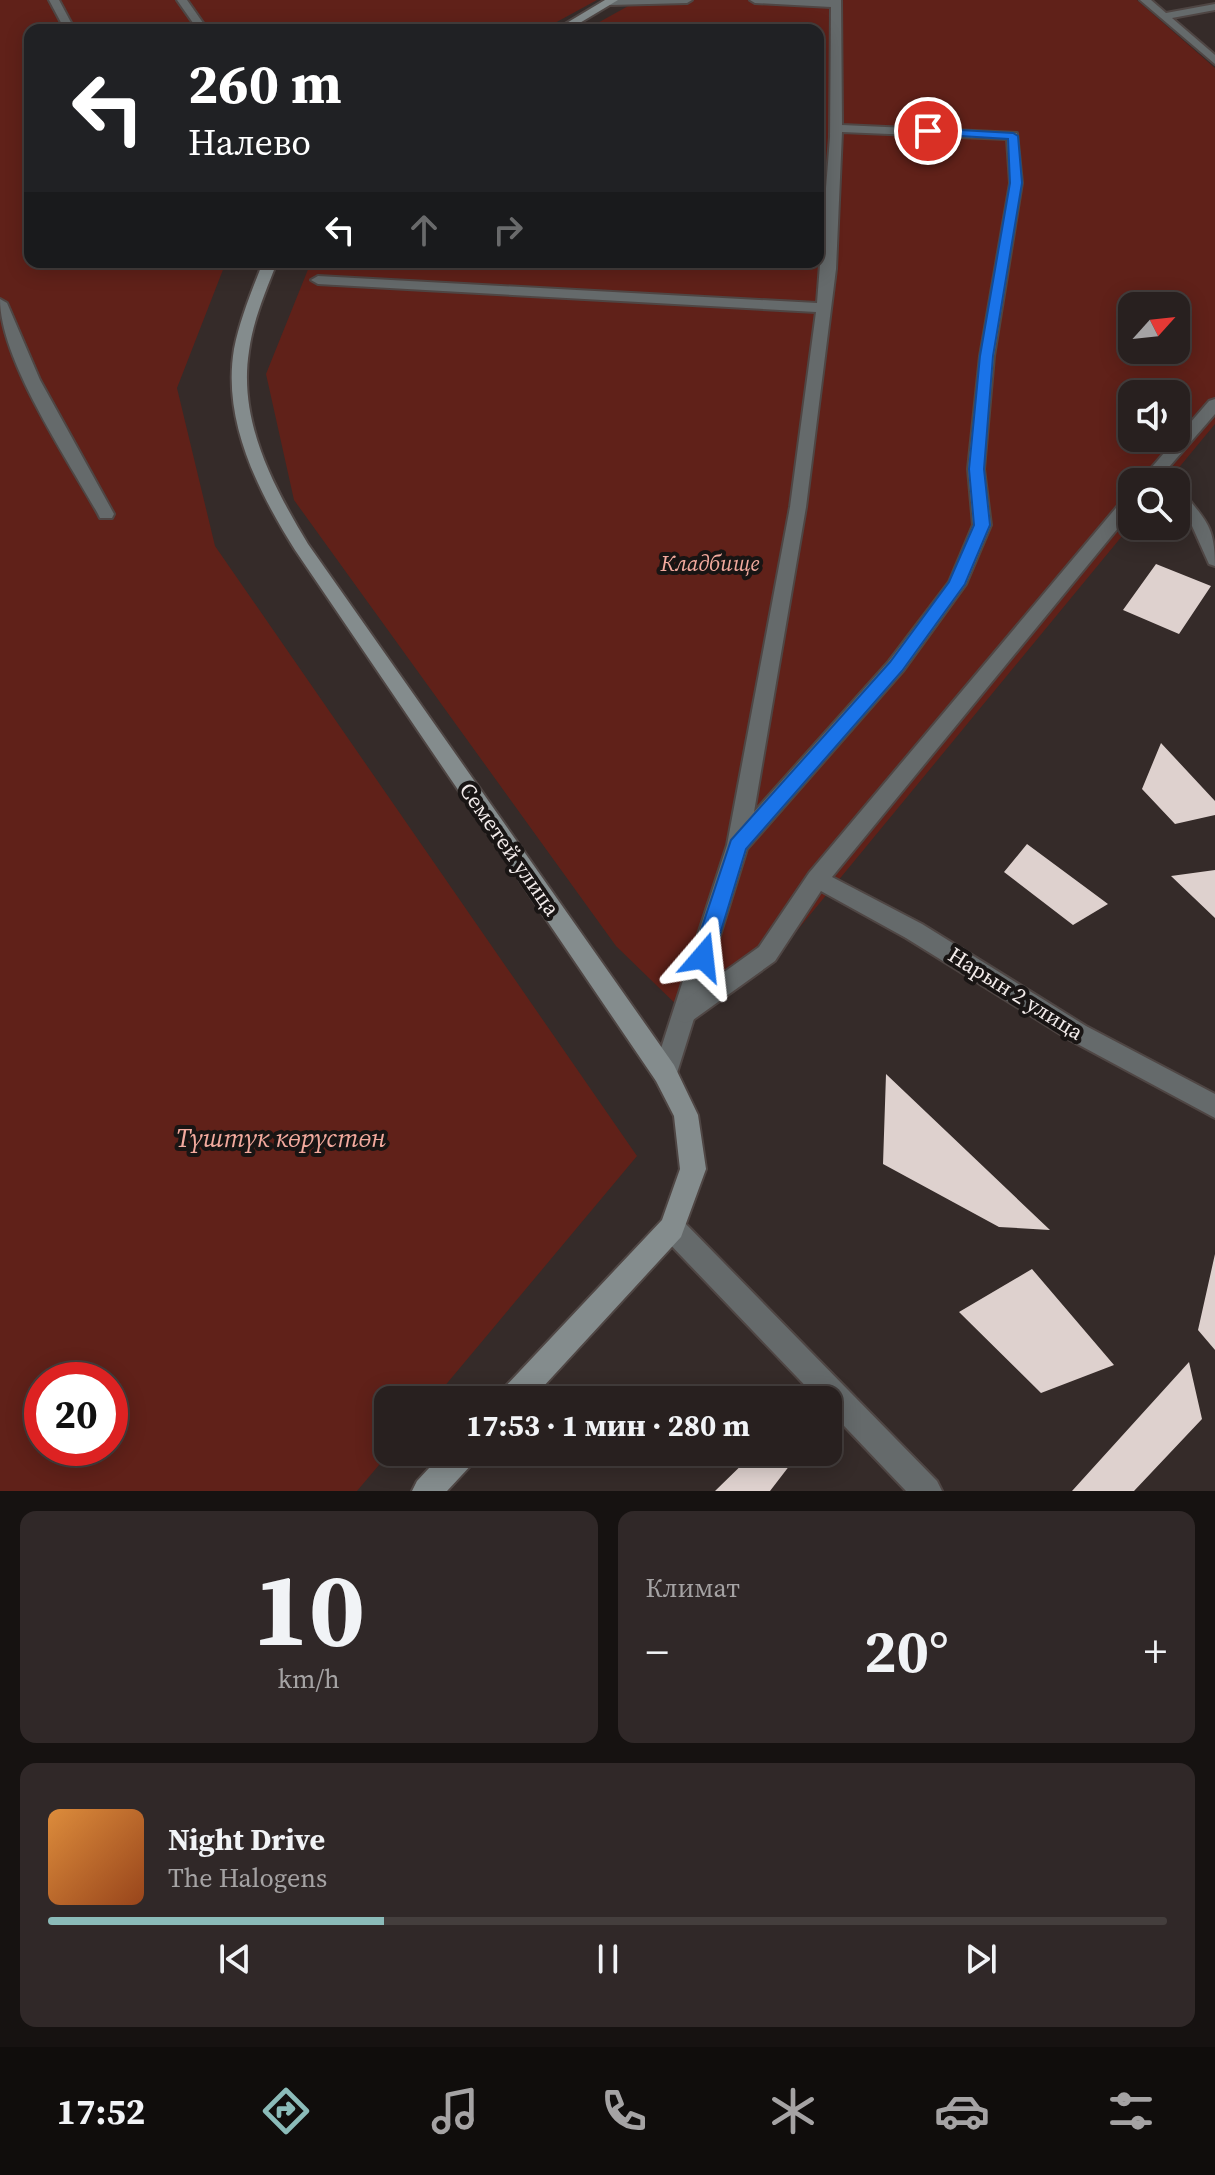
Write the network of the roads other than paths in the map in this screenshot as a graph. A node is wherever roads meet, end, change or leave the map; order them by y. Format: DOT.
graph roads {
  1 [pos="54,0"];
  2 [pos="182,0"];
  3 [pos="687,0"];
  4 [pos="755,0"];
  5 [pos="1145,0"];
  6 [pos="612,1"];
  7 [pos="836,2"];
  8 [pos="1215,7"];
  9 [pos="1167,16"];
  10 [pos="67,24"];
  11 [pos="199,24"];
  12 [pos="571,24"];
  13 [pos="1215,61"];
  14 [pos="830,134"];
  15 [pos="268,268"];
  16 [pos="318,280"];
  17 [pos="0,303"];
  18 [pos="824,308"];
  19 [pos="1215,404"];
  20 [pos="1164,468"];
  21 [pos="1190,512"];
  22 [pos="106,514"];
  23 [pos="1118,517"];
  24 [pos="1215,560"];
  25 [pos="738,845"];
  26 [pos="817,879"];
  27 [pos="685,1013"];
  28 [pos="665,1073"];
  29 [pos="1215,1107"];
  30 [pos="672,1228"];
  31 [pos="525,1386"];
  32 [pos="451,1466"];
  33 [pos="427,1491"];
  34 [pos="927,1491"];
  1 -- 10 [label="street"];
  2 -- 11 [label="street"];
  3 -- 6 [label="street"];
  4 -- 7 [label="street"];
  5 -- 9 [label="street"];
  6 -- 12 [label="street"];
  7 -- 14 [label="street"];
  8 -- 9 [label="street"];
  9 -- 13 [label="street"];
  14 -- 18 [label="street"];
  14 -- 25 [label="street"];
  15 -- 28 [label="street, Семетей улица"];
  16 -- 18 [label="street"];
  17 -- 22 [label="street"];
  18 -- 25 [label="street"];
  19 -- 20 [label="street"];
  21 -- 24 [label="street"];
  23 -- 26 [label="street"];
  25 -- 27 [label="street"];
  26 -- 27 [label="street"];
  26 -- 29 [label="street, Нарын 2 улица"];
  27 -- 28 [label="street"];
  28 -- 30 [label="street, Семетей улица"];
  30 -- 31 [label="street, Семетей улица"];
  30 -- 34 [label="street"];
  32 -- 33 [label="street"];
}
